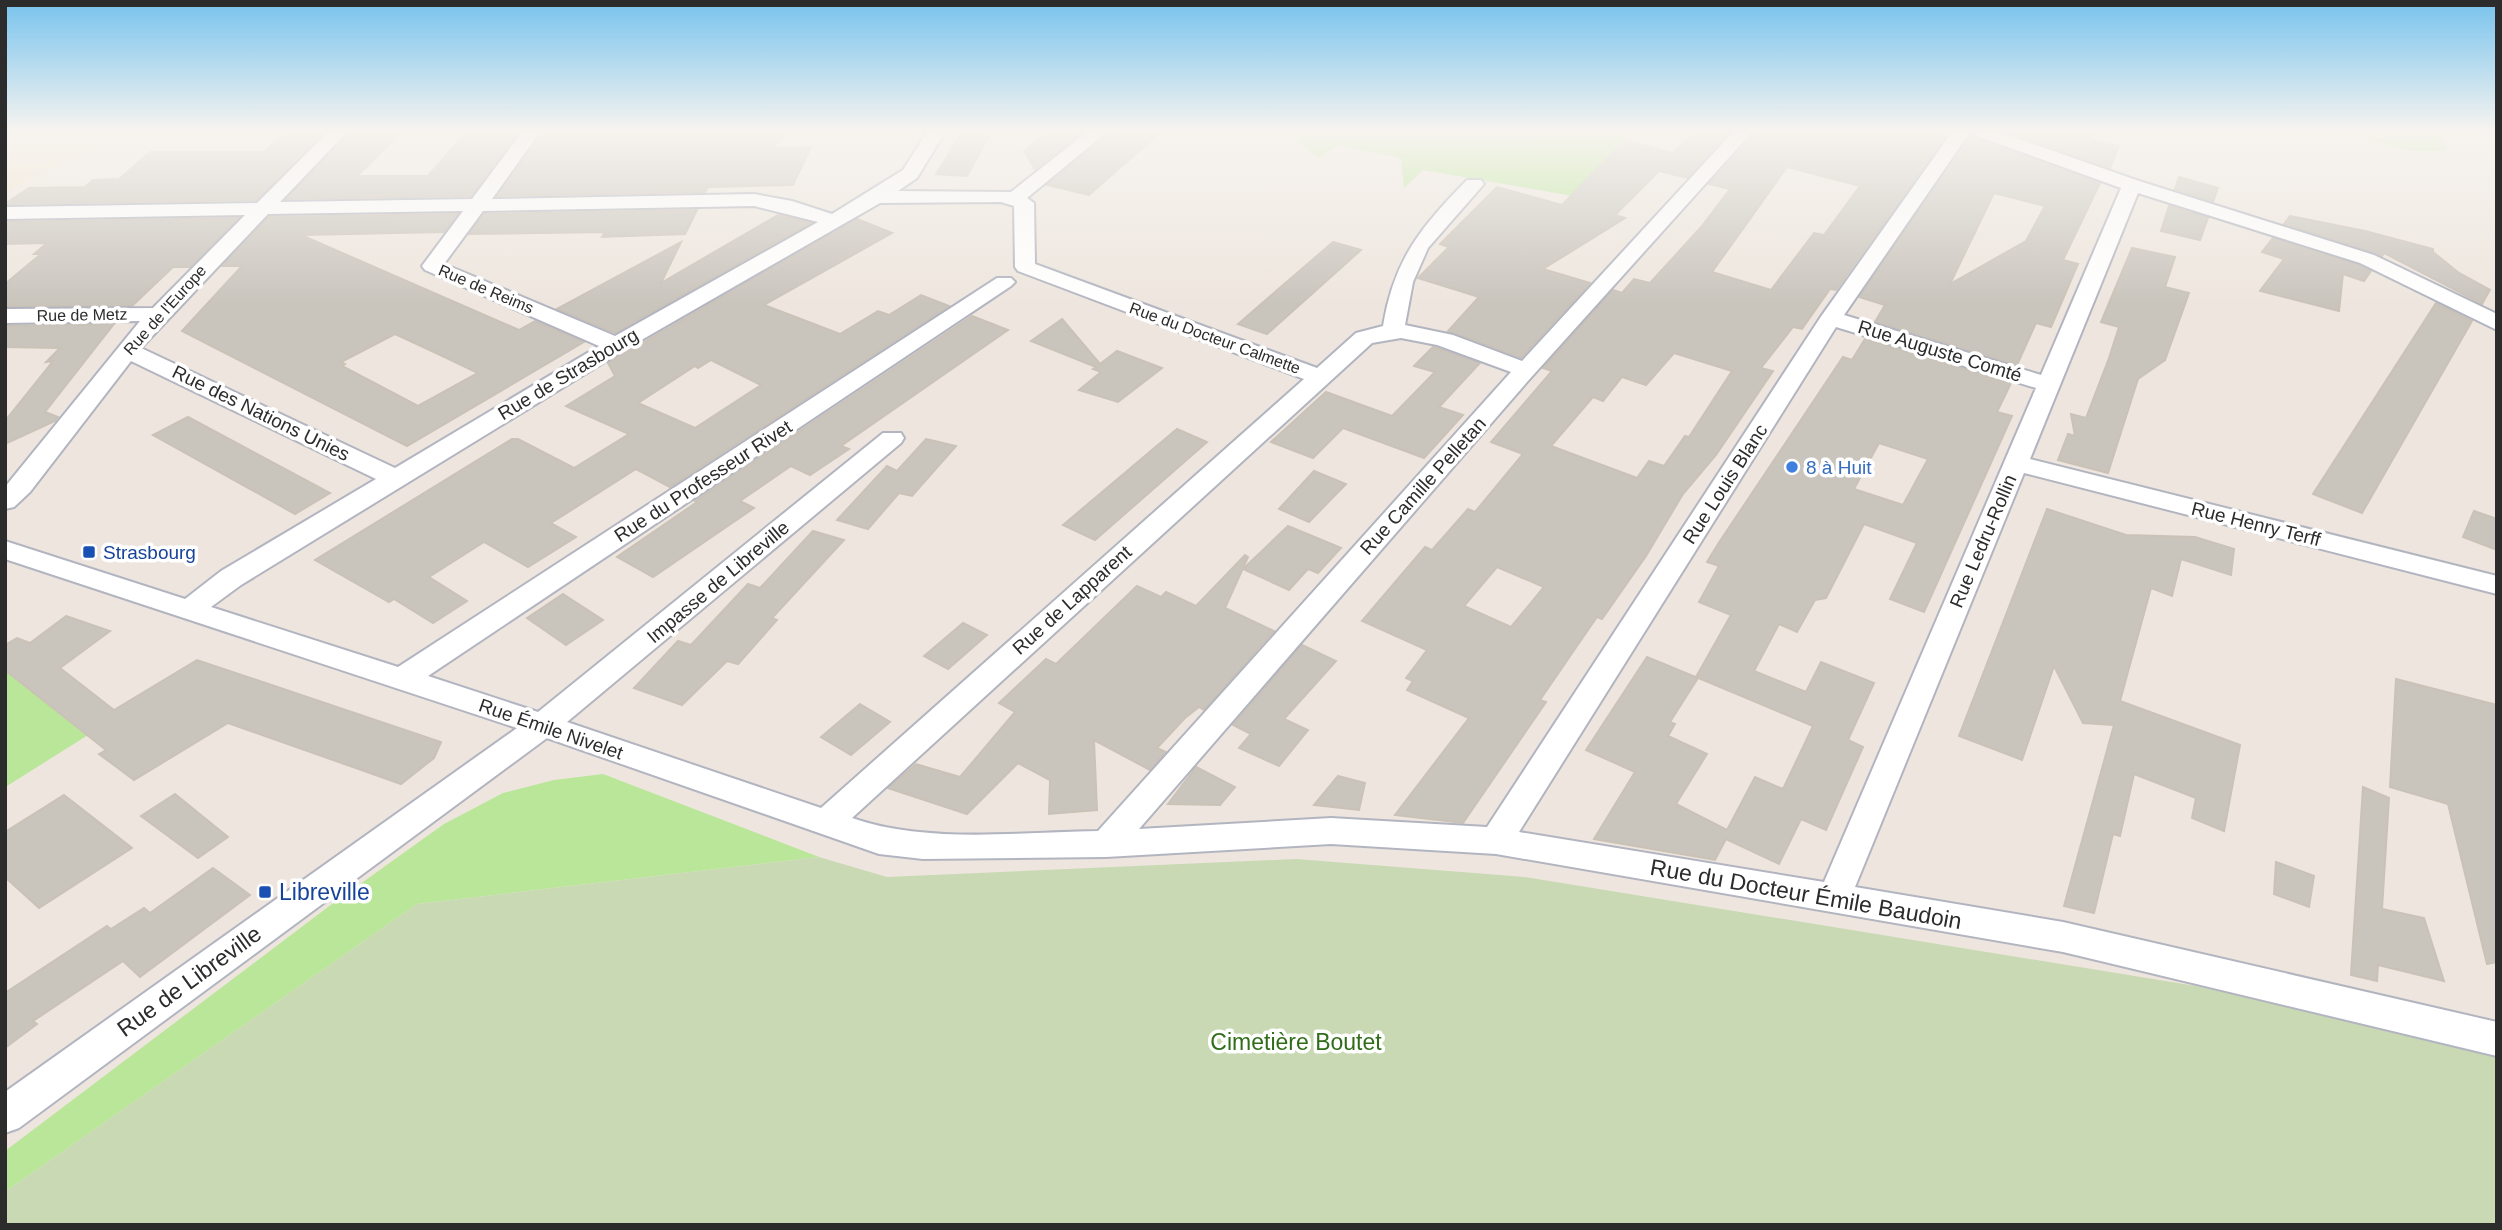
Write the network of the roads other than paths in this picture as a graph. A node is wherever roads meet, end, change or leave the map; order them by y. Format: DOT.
graph roads {
  1 [pos="282,189"];
  2 [pos="486,189"];
  3 [pos="887,189"];
  4 [pos="1026,189"];
  5 [pos="1469,189"];
  6 [pos="1691,189"];
  7 [pos="1922,189"];
  8 [pos="2131,189"];
  9 [pos="2147,189"];
  10 [pos="876,197"];
  11 [pos="1014,199"];
  12 [pos="474,205"];
  13 [pos="264,208"];
  14 [pos="5,213"];
  15 [pos="835,220"];
  16 [pos="1004,282"];
  17 [pos="158,314"];
  18 [pos="5,316"];
  19 [pos="1832,318"];
  20 [pos="2497,323"];
  21 [pos="1393,329"];
  22 [pos="615,345"];
  23 [pos="124,354"];
  24 [pos="1526,370"];
  25 [pos="1320,377"];
  26 [pos="2049,384"];
  27 [pos="892,438"];
  28 [pos="2015,463"];
  29 [pos="395,478"];
  30 [pos="5,501"];
  31 [pos="5,550"];
  32 [pos="2497,585"];
  33 [pos="189,610"];
  34 [pos="402,679"];
  35 [pos="543,725"];
  36 [pos="824,824"];
  37 [pos="1496,841"];
  38 [pos="1106,844"];
  39 [pos="1834,898"];
  40 [pos="2497,1039"];
  41 [pos="5,1115"];
  1 -- 13 [label="street, Rue de l'Europe"];
  2 -- 12 [label="street, Rue de Reims"];
  3 -- 10 [label="street, Rue de Strasbourg"];
  4 -- 11 [label="street"];
  5 -- 21 [label="street"];
  6 -- 24 [label="street, Rue Camille Pelletan"];
  7 -- 19 [label="street, Rue Louis Blanc"];
  8 -- 26 [label="street, Rue Ledru-Rollin"];
  9 -- 20 [label="street"];
  10 -- 11 [label="street"];
  10 -- 15 [label="street, Rue de Strasbourg"];
  11 -- 25 [label="street, Rue du Docteur Calmette"];
  12 -- 13 [label="street"];
  12 -- 15 [label="street"];
  12 -- 22 [label="street, Rue de Reims"];
  13 -- 14 [label="street"];
  13 -- 17 [label="street, Rue de l'Europe"];
  15 -- 22 [label="street, Rue de Strasbourg"];
  16 -- 34 [label="street, Rue du Professeur Rivet"];
  17 -- 18 [label="street, Rue de Metz"];
  17 -- 23 [label="street, Rue de l'Europe"];
  19 -- 26 [label="street, Rue Auguste Comté"];
  19 -- 37 [label="street, Rue Louis Blanc"];
  21 -- 24 [label="street"];
  21 -- 25 [label="street, Rue du Docteur Calmette"];
  22 -- 29 [label="street, Rue de Strasbourg"];
  23 -- 29 [label="street, Rue des Nations Unies"];
  23 -- 30 [label="street, Rue de l'Europe"];
  24 -- 38 [label="street, Rue Camille Pelletan"];
  25 -- 36 [label="street, Rue de Lapparent"];
  26 -- 28 [label="street, Rue Ledru-Rollin"];
  27 -- 35 [label="street, Impasse de Libreville"];
  28 -- 32 [label="street, Rue Henry Terff"];
  28 -- 39 [label="street, Rue Ledru-Rollin"];
  29 -- 33 [label="street, Rue de Strasbourg"];
  31 -- 33 [label="street, Rue Émile Nivelet"];
  33 -- 34 [label="street, Rue Émile Nivelet"];
  34 -- 35 [label="street, Rue Émile Nivelet"];
  35 -- 36 [label="street, Rue Émile Nivelet"];
  35 -- 41 [label="street, Rue de Libreville"];
  36 -- 38 [label="street, Rue Émile Nivelet"];
  37 -- 38 [label="street, Rue du Docteur Émile Baudoin"];
  37 -- 39 [label="street, Rue du Docteur Émile Baudoin"];
  39 -- 40 [label="street, Rue du Docteur Émile Baudoin"];
}
